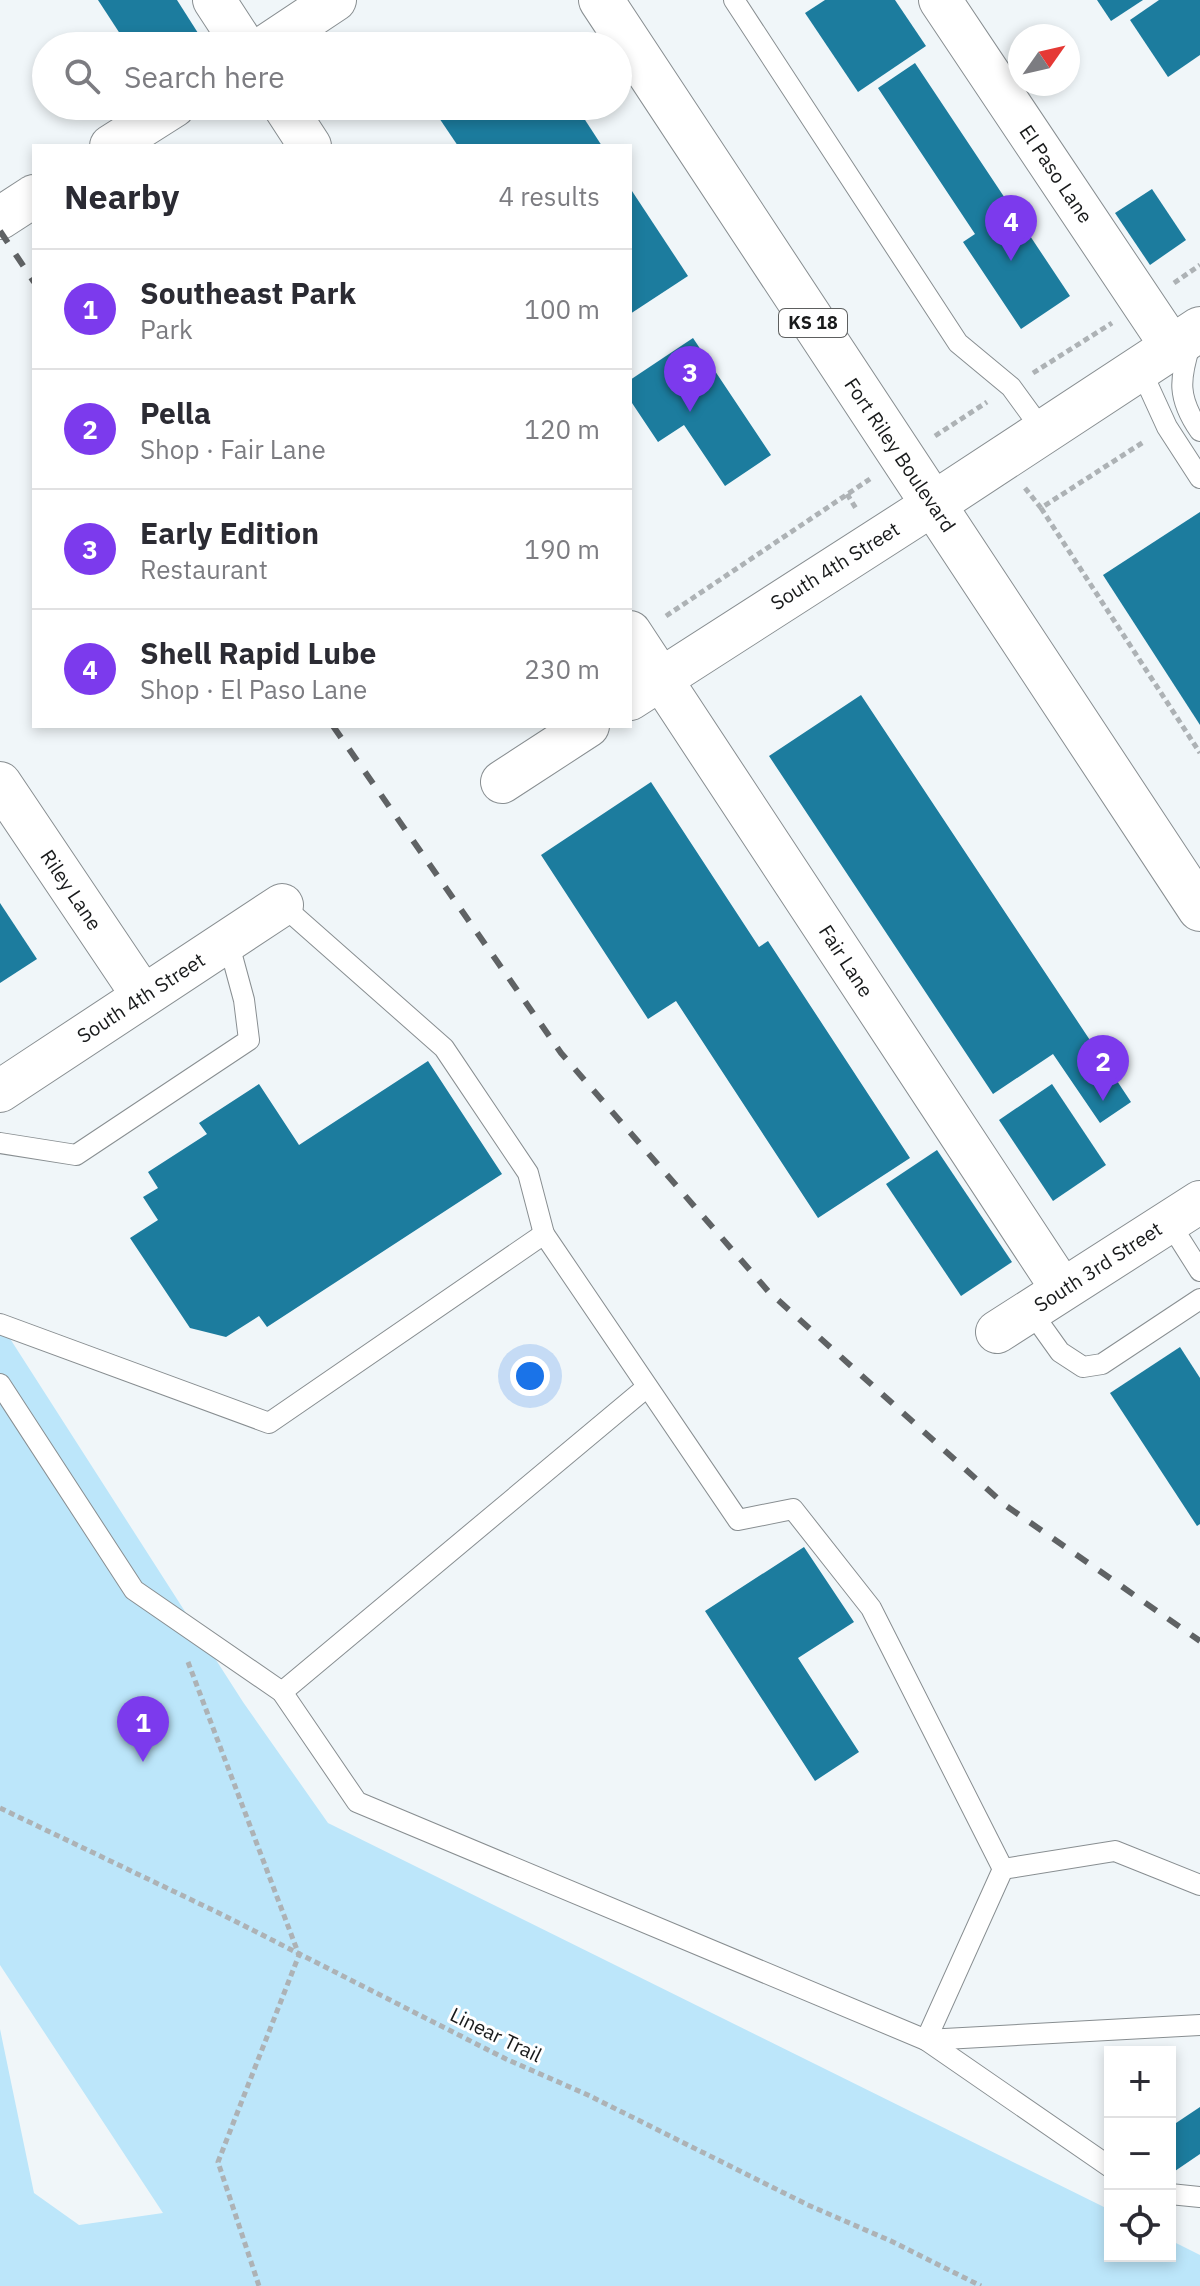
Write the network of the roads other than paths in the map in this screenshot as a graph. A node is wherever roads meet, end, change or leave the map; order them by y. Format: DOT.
graph roads {
  1 [pos="214,0"];
  2 [pos="601,0"];
  3 [pos="734,0"];
  4 [pos="940,0"];
  5 [pos="331,1"];
  6 [pos="235,32"];
  7 [pos="286,32"];
  8 [pos="622,32"];
  9 [pos="632,47"];
  10 [pos="152,120"];
  11 [pos="293,120"];
  12 [pos="114,144"];
  13 [pos="309,144"];
  14 [pos="32,197"];
  15 [pos="0,218"];
  16 [pos="1176,344"];
  17 [pos="1043,431"];
  18 [pos="1200,431"];
  19 [pos="1200,478"];
  20 [pos="932,505"];
  21 [pos="632,635"];
  22 [pos="645,689"];
  23 [pos="585,728"];
  24 [pos="502,782"];
  25 [pos="0,783"];
  26 [pos="282,905"];
  27 [pos="1200,909"];
  28 [pos="228,941"];
  29 [pos="143,996"];
  30 [pos="0,1091"];
  31 [pos="0,1143"];
  32 [pos="1184,1212"];
  33 [pos="544,1234"];
  34 [pos="1200,1271"];
  35 [pos="1200,1299"];
  36 [pos="1030,1311"];
  37 [pos="0,1324"];
  38 [pos="0,1384"];
  39 [pos="647,1387"];
  40 [pos="282,1692"];
  41 [pos="1003,1869"];
  42 [pos="1200,1885"];
  43 [pos="1200,2025"];
  44 [pos="926,2040"];
  45 [pos="1104,2163"];
  46 [pos="1176,2195"];
  47 [pos="1200,2197"];
  1 -- 6 [label="street"];
  2 -- 8 [label="main road, Fort Riley Boulevard / KS 18"];
  3 -- 17 [label="lane"];
  4 -- 16 [label="street, El Paso Lane"];
  5 -- 7 [label="street"];
  9 -- 20 [label="main road, Fort Riley Boulevard / KS 18"];
  10 -- 12 [label="street"];
  11 -- 13 [label="street"];
  14 -- 15 [label="street"];
  16 -- 17 [label="main road, South 4th Street"];
  16 -- 18 [label="lane"];
  16 -- 19 [label="lane"];
  17 -- 20 [label="main road, South 4th Street"];
  20 -- 22 [label="street, South 4th Street"];
  20 -- 27 [label="main road, Fort Riley Boulevard / KS 18"];
  21 -- 22 [label="street, Fair Lane"];
  22 -- 36 [label="street, Fair Lane"];
  23 -- 24 [label="street"];
  25 -- 29 [label="street, Riley Lane"];
  26 -- 28 [label="street, South 4th Street"];
  26 -- 33 [label="lane"];
  28 -- 29 [label="street, South 4th Street"];
  28 -- 31 [label="lane"];
  29 -- 30 [label="street, South 4th Street"];
  32 -- 34 [label="lane"];
  32 -- 36 [label="street, South 3rd Street"];
  33 -- 37 [label="lane"];
  33 -- 39 [label="lane"];
  35 -- 36 [label="lane"];
  38 -- 40 [label="lane"];
  39 -- 40 [label="lane"];
  39 -- 41 [label="lane"];
  40 -- 44 [label="lane"];
  41 -- 42 [label="lane"];
  41 -- 44 [label="lane"];
  43 -- 44 [label="lane"];
  44 -- 45 [label="lane"];
  46 -- 47 [label="lane"];
}
